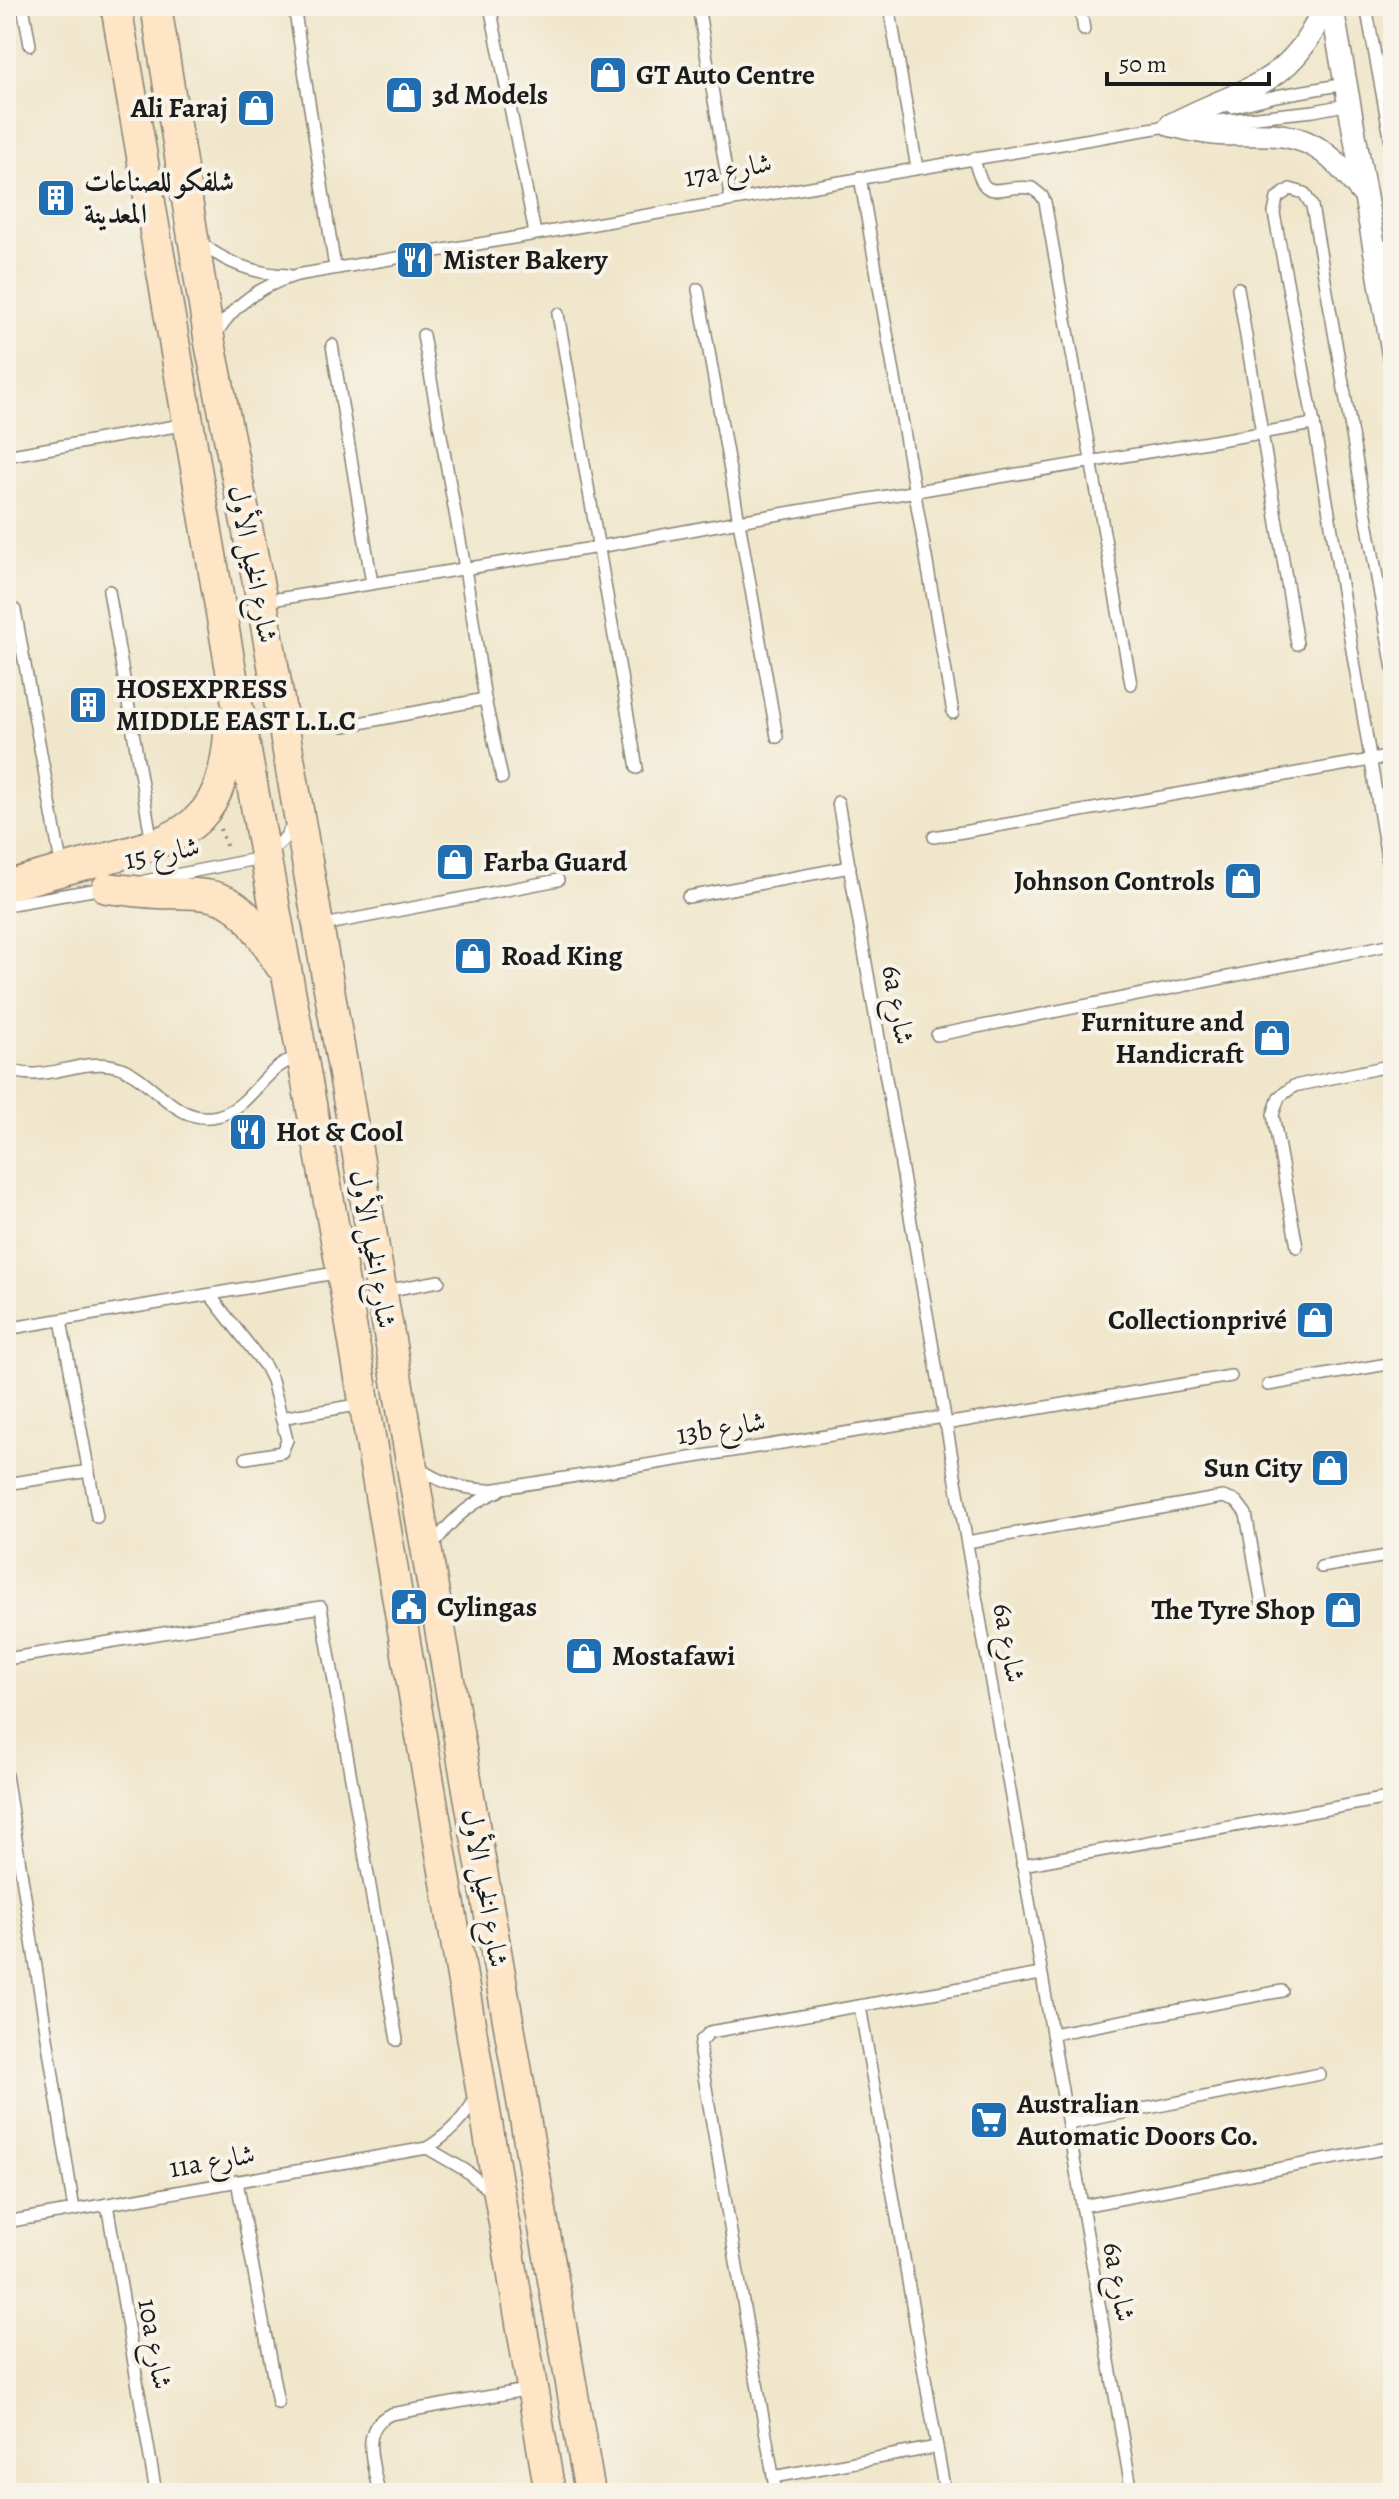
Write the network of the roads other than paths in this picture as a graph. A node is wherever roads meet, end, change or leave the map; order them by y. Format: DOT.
graph roads {
  1 [pos="23,6"];
  2 [pos="116,6"];
  3 [pos="156,6"];
  4 [pos="294,6"];
  5 [pos="490,6"];
  6 [pos="698,6"];
  7 [pos="889,6"];
  8 [pos="1080,6"];
  9 [pos="1244,6"];
  10 [pos="1271,6"];
  11 [pos="1324,6"];
  12 [pos="1332,6"];
  13 [pos="1366,6"];
  14 [pos="1084,30"];
  15 [pos="30,45"];
  16 [pos="1348,94"];
  17 [pos="1171,125"];
  18 [pos="1393,153"];
  19 [pos="974,158"];
  20 [pos="917,168"];
  21 [pos="860,177"];
  22 [pos="1366,198"];
  23 [pos="731,200"];
  24 [pos="535,233"];
  25 [pos="195,239"];
  26 [pos="1384,247"];
  27 [pos="335,268"];
  28 [pos="297,275"];
  29 [pos="1238,288"];
  30 [pos="698,289"];
  31 [pos="558,314"];
  32 [pos="423,335"];
  33 [pos="210,343"];
  34 [pos="332,345"];
  35 [pos="1393,354"];
  36 [pos="188,424"];
  37 [pos="1314,424"];
  38 [pos="1262,432"];
  39 [pos="6,456"];
  40 [pos="1091,461"];
  41 [pos="915,491"];
  42 [pos="739,521"];
  43 [pos="599,547"];
  44 [pos="465,568"];
  45 [pos="372,583"];
  46 [pos="109,591"];
  47 [pos="262,602"];
  48 [pos="15,610"];
  49 [pos="1297,644"];
  50 [pos="1393,669"];
  51 [pos="232,676"];
  52 [pos="1131,684"];
  53 [pos="485,699"];
  54 [pos="953,713"];
  55 [pos="344,726"];
  56 [pos="777,737"];
  57 [pos="1393,756"];
  58 [pos="1370,760"];
  59 [pos="637,768"];
  60 [pos="502,778"];
  61 [pos="838,802"];
  62 [pos="297,806"];
  63 [pos="934,837"];
  64 [pos="153,846"];
  65 [pos="264,856"];
  66 [pos="850,867"];
  67 [pos="62,870"];
  68 [pos="558,880"];
  69 [pos="6,886"];
  70 [pos="107,888"];
  71 [pos="1393,893"];
  72 [pos="688,897"];
  73 [pos="6,905"];
  74 [pos="318,926"];
  75 [pos="1393,944"];
  76 [pos="285,972"];
  77 [pos="937,1035"];
  78 [pos="301,1057"];
  79 [pos="1393,1065"];
  80 [pos="6,1067"];
  81 [pos="1297,1247"];
  82 [pos="342,1272"];
  83 [pos="439,1281"];
  84 [pos="380,1292"];
  85 [pos="210,1295"];
  86 [pos="61,1320"];
  87 [pos="6,1329"];
  88 [pos="1393,1363"];
  89 [pos="1231,1376"];
  90 [pos="1268,1385"];
  91 [pos="364,1404"];
  92 [pos="281,1418"];
  93 [pos="944,1421"];
  94 [pos="246,1458"];
  95 [pos="410,1462"];
  96 [pos="89,1471"];
  97 [pos="6,1484"];
  98 [pos="507,1487"];
  99 [pos="97,1517"];
  100 [pos="967,1542"];
  101 [pos="428,1554"];
  102 [pos="1393,1555"];
  103 [pos="1321,1567"];
  104 [pos="1262,1605"];
  105 [pos="6,1659"];
  106 [pos="6,1775"];
  107 [pos="1393,1799"];
  108 [pos="1022,1865"];
  109 [pos="1041,1974"];
  110 [pos="1282,1991"];
  111 [pos="860,2006"];
  112 [pos="1052,2034"];
  113 [pos="397,2040"];
  114 [pos="1320,2074"];
  115 [pos="480,2090"];
  116 [pos="1068,2124"];
  117 [pos="1393,2147"];
  118 [pos="427,2148"];
  119 [pos="237,2181"];
  120 [pos="498,2198"];
  121 [pos="107,2204"];
  122 [pos="1082,2206"];
  123 [pos="74,2210"];
  124 [pos="6,2222"];
  125 [pos="532,2389"];
  126 [pos="278,2403"];
  127 [pos="937,2447"];
  128 [pos="773,2477"];
  129 [pos="156,2493"];
  130 [pos="379,2493"];
  131 [pos="550,2493"];
  132 [pos="590,2493"];
  133 [pos="776,2493"];
  134 [pos="945,2493"];
  135 [pos="1132,2493"];
  1 -- 15 [label="lane"];
  2 -- 36 [label="main road, شارع الخيل الأول"];
  3 -- 25 [label="main road, شارع الخيل الأول"];
  4 -- 27 [label="lane"];
  5 -- 24 [label="lane"];
  6 -- 23 [label="lane"];
  7 -- 20 [label="lane"];
  8 -- 14 [label="lane"];
  9 -- 10 [label="lane"];
  11 -- 17 [label="street, 17a شارع"];
  12 -- 16 [label="street"];
  13 -- 18 [label="lane"];
  16 -- 17 [label="lane, 17a شارع"];
  16 -- 17 [label="lane, 17a شارع"];
  16 -- 22 [label="street"];
  17 -- 19 [label="lane, 17a شارع"];
  17 -- 22 [label="street, 17a شارع"];
  19 -- 20 [label="lane, 17a شارع"];
  19 -- 40 [label="lane"];
  20 -- 21 [label="lane, 17a شارع"];
  21 -- 23 [label="lane, 17a شارع"];
  21 -- 41 [label="lane"];
  22 -- 26 [label="street"];
  23 -- 24 [label="lane, 17a شارع"];
  24 -- 27 [label="lane, 17a شارع"];
  25 -- 28 [label="lane, 17a شارع"];
  25 -- 33 [label="main road, شارع الخيل الأول"];
  26 -- 35 [label="street"];
  27 -- 28 [label="lane, 17a شارع"];
  28 -- 33 [label="lane, 17a شارع"];
  29 -- 38 [label="lane"];
  30 -- 42 [label="lane"];
  31 -- 43 [label="lane"];
  32 -- 44 [label="lane"];
  33 -- 47 [label="main road, شارع الخيل الأول"];
  34 -- 45 [label="lane"];
  36 -- 39 [label="lane"];
  36 -- 51 [label="main road, شارع الخيل الأول"];
  37 -- 38 [label="lane"];
  37 -- 50 [label="lane"];
  37 -- 58 [label="lane"];
  38 -- 40 [label="lane"];
  38 -- 49 [label="lane"];
  40 -- 41 [label="lane"];
  40 -- 52 [label="lane"];
  41 -- 42 [label="lane"];
  41 -- 54 [label="lane"];
  42 -- 43 [label="lane"];
  42 -- 56 [label="lane"];
  43 -- 44 [label="lane"];
  43 -- 59 [label="lane"];
  44 -- 45 [label="lane"];
  44 -- 53 [label="lane"];
  45 -- 47 [label="lane"];
  46 -- 64 [label="lane"];
  47 -- 62 [label="main road, شارع الخيل الأول"];
  48 -- 67 [label="lane"];
  51 -- 64 [label="main road"];
  51 -- 65 [label="main road, شارع الخيل الأول"];
  53 -- 55 [label="lane"];
  53 -- 60 [label="lane"];
  57 -- 58 [label="lane"];
  58 -- 63 [label="lane"];
  58 -- 71 [label="lane"];
  61 -- 66 [label="lane, 6a شارع"];
  62 -- 65 [label="lane"];
  62 -- 74 [label="main road, شارع الخيل الأول"];
  64 -- 67 [label="main road"];
  65 -- 70 [label="lane, شارع 15"];
  65 -- 76 [label="main road, شارع الخيل الأول"];
  66 -- 72 [label="lane"];
  66 -- 93 [label="lane, 6a شارع"];
  67 -- 69 [label="main road"];
  68 -- 74 [label="lane"];
  70 -- 73 [label="lane, شارع 15"];
  70 -- 76 [label="main road"];
  74 -- 84 [label="main road, شارع الخيل الأول"];
  75 -- 77 [label="lane"];
  76 -- 78 [label="main road, شارع الخيل الأول"];
  78 -- 80 [label="lane"];
  78 -- 82 [label="main road, شارع الخيل الأول"];
  79 -- 81 [label="lane"];
  82 -- 85 [label="lane"];
  82 -- 91 [label="main road, شارع الخيل الأول"];
  83 -- 84 [label="lane"];
  84 -- 95 [label="main road, شارع الخيل الأول"];
  85 -- 86 [label="lane"];
  85 -- 92 [label="lane"];
  86 -- 87 [label="lane"];
  86 -- 96 [label="lane"];
  88 -- 90 [label="lane"];
  89 -- 93 [label="lane, 13b شارع"];
  91 -- 92 [label="lane"];
  91 -- 115 [label="main road, شارع الخيل الأول"];
  92 -- 94 [label="lane"];
  93 -- 98 [label="lane, 13b شارع"];
  93 -- 100 [label="lane, 6a شارع"];
  95 -- 98 [label="lane, 13b شارع"];
  95 -- 101 [label="main road, شارع الخيل الأول"];
  96 -- 97 [label="lane"];
  96 -- 99 [label="lane"];
  98 -- 101 [label="lane, 13b شارع"];
  100 -- 104 [label="lane"];
  100 -- 108 [label="lane, 6a شارع"];
  101 -- 132 [label="main road, شارع الخيل الأول"];
  102 -- 103 [label="lane"];
  105 -- 113 [label="lane"];
  106 -- 123 [label="lane"];
  107 -- 108 [label="lane"];
  108 -- 109 [label="lane, 6a شارع"];
  109 -- 111 [label="lane"];
  109 -- 112 [label="lane, 6a شارع"];
  110 -- 112 [label="lane"];
  111 -- 127 [label="lane"];
  111 -- 128 [label="lane"];
  112 -- 116 [label="lane, 6a شارع"];
  114 -- 116 [label="lane"];
  115 -- 118 [label="lane, 11a شارع"];
  115 -- 120 [label="main road, شارع الخيل الأول"];
  116 -- 122 [label="lane, 6a شارع"];
  117 -- 122 [label="lane"];
  118 -- 119 [label="lane, 11a شارع"];
  118 -- 120 [label="lane"];
  119 -- 121 [label="lane, 11a شارع"];
  119 -- 126 [label="lane"];
  120 -- 125 [label="main road, شارع الخيل الأول"];
  121 -- 123 [label="lane, 11a شارع"];
  121 -- 129 [label="lane, 10a شارع"];
  122 -- 135 [label="lane, 6a شارع"];
  123 -- 124 [label="lane, 11a شارع"];
  125 -- 130 [label="lane"];
  125 -- 131 [label="main road, شارع الخيل الأول"];
  127 -- 128 [label="lane"];
  127 -- 134 [label="lane"];
  128 -- 133 [label="lane"];
}
